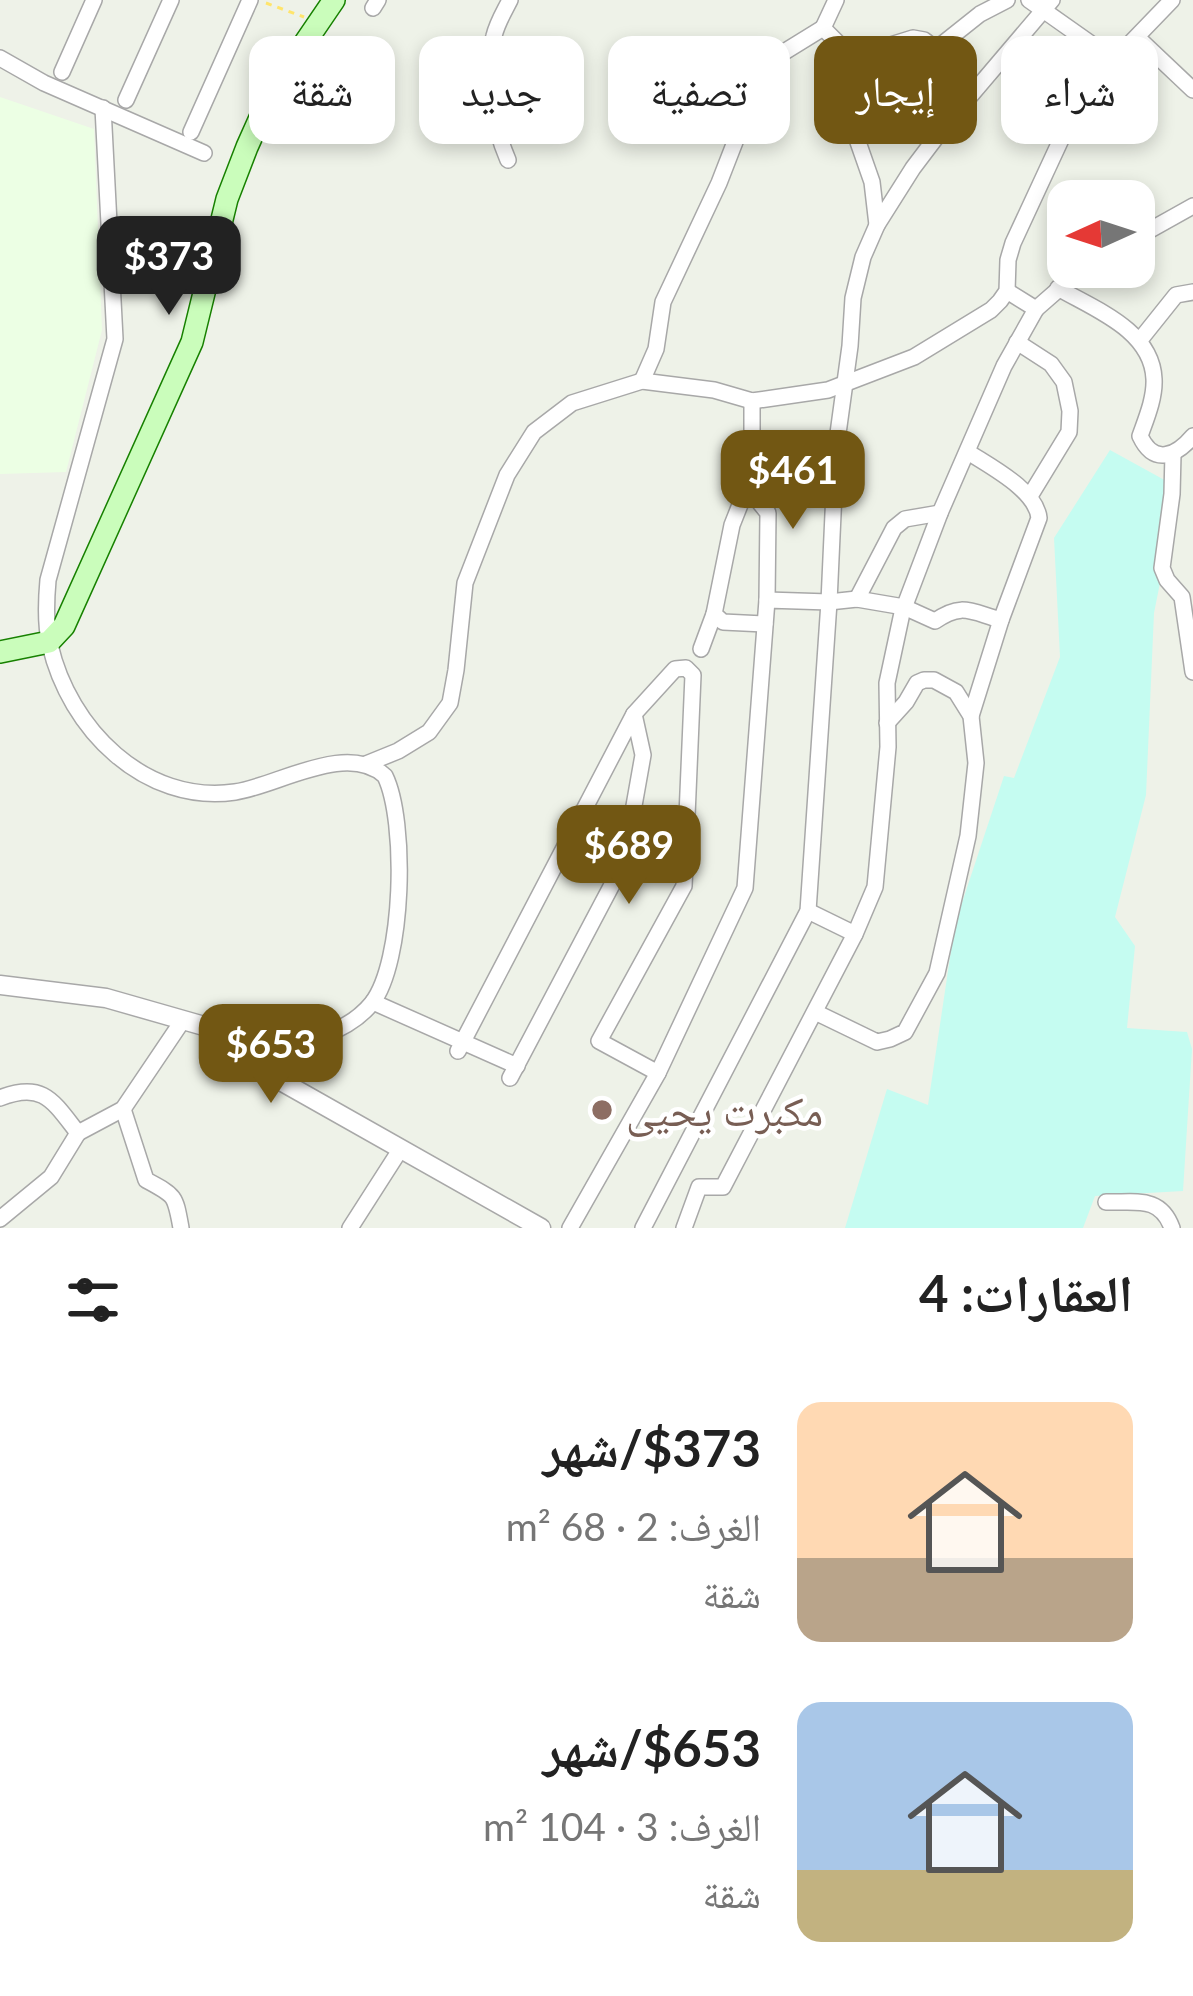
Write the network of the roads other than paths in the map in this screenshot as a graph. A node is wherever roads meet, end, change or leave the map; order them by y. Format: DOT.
graph roads {
  1 [pos="94,0"];
  2 [pos="171,0"];
  3 [pos="334,0"];
  4 [pos="510,0"];
  5 [pos="836,0"];
  6 [pos="966,0"];
  7 [pos="1007,0"];
  8 [pos="1029,0"];
  9 [pos="1172,0"];
  10 [pos="261,1"];
  11 [pos="1048,6"];
  12 [pos="971,20"];
  13 [pos="823,28"];
  14 [pos="831,36"];
  15 [pos="952,36"];
  16 [pos="1085,36"];
  17 [pos="1140,36"];
  18 [pos="1158,57"];
  19 [pos="0,58"];
  20 [pos="62,72"];
  21 [pos="977,90"];
  22 [pos="1193,90"];
  23 [pos="126,100"];
  24 [pos="103,108"];
  25 [pos="191,132"];
  26 [pos="859,144"];
  27 [pos="932,144"];
  28 [pos="1059,144"];
  29 [pos="204,152"];
  30 [pos="508,160"];
  31 [pos="1193,206"];
  32 [pos="877,225"];
  33 [pos="1155,227"];
  34 [pos="1058,288"];
  35 [pos="1006,291"];
  36 [pos="1193,292"];
  37 [pos="1036,309"];
  38 [pos="1140,340"];
  39 [pos="1017,342"];
  40 [pos="642,381"];
  41 [pos="845,383"];
  42 [pos="752,401"];
  43 [pos="1193,436"];
  44 [pos="968,452"];
  45 [pos="1172,454"];
  46 [pos="747,487"];
  47 [pos="1030,496"];
  48 [pos="940,512"];
  49 [pos="857,599"];
  50 [pos="767,601"];
  51 [pos="829,602"];
  52 [pos="904,607"];
  53 [pos="714,614"];
  54 [pos="1001,620"];
  55 [pos="766,624"];
  56 [pos="49,642"];
  57 [pos="701,649"];
  58 [pos="0,652"];
  59 [pos="1193,672"];
  60 [pos="634,714"];
  61 [pos="971,716"];
  62 [pos="887,723"];
  63 [pos="366,764"];
  64 [pos="808,911"];
  65 [pos="855,934"];
  66 [pos="0,985"];
  67 [pos="373,1002"];
  68 [pos="814,1012"];
  69 [pos="183,1020"];
  70 [pos="461,1046"];
  71 [pos="244,1054"];
  72 [pos="658,1072"];
  73 [pos="0,1098"];
  74 [pos="123,1109"];
  75 [pos="77,1133"];
  76 [pos="400,1150"];
  77 [pos="1106,1202"];
  78 [pos="0,1219"];
  79 [pos="182,1228"];
  80 [pos="350,1228"];
  81 [pos="541,1228"];
  82 [pos="570,1228"];
  83 [pos="643,1228"];
  84 [pos="684,1228"];
  85 [pos="1172,1228"];
  1 -- 20 [label="street"];
  2 -- 23 [label="street"];
  3 -- 56 [label="main road"];
  4 -- 30 [label="street"];
  5 -- 13 [label="street"];
  6 -- 12 [label="street"];
  7 -- 12 [label="street"];
  8 -- 11 [label="street"];
  9 -- 17 [label="street"];
  10 -- 25 [label="street"];
  11 -- 16 [label="street"];
  11 -- 21 [label="street"];
  12 -- 15 [label="street"];
  13 -- 14 [label="street"];
  13 -- 40 [label="street"];
  18 -- 22 [label="street"];
  19 -- 24 [label="street"];
  24 -- 29 [label="street"];
  24 -- 56 [label="street"];
  26 -- 32 [label="street"];
  27 -- 32 [label="street"];
  28 -- 35 [label="street"];
  31 -- 33 [label="street"];
  32 -- 41 [label="street"];
  34 -- 37 [label="street"];
  34 -- 38 [label="street"];
  35 -- 37 [label="street"];
  35 -- 41 [label="street"];
  36 -- 38 [label="street"];
  37 -- 39 [label="street"];
  38 -- 45 [label="street"];
  39 -- 44 [label="street"];
  39 -- 47 [label="street"];
  40 -- 42 [label="street"];
  40 -- 63 [label="street"];
  41 -- 42 [label="street"];
  41 -- 51 [label="street"];
  42 -- 46 [label="street"];
  43 -- 45 [label="street"];
  44 -- 47 [label="street"];
  44 -- 48 [label="street"];
  45 -- 59 [label="street"];
  46 -- 50 [label="street"];
  46 -- 53 [label="street"];
  47 -- 54 [label="street"];
  48 -- 49 [label="street"];
  48 -- 52 [label="street"];
  49 -- 51 [label="street"];
  49 -- 52 [label="street"];
  50 -- 51 [label="street"];
  50 -- 55 [label="street"];
  51 -- 64 [label="street"];
  52 -- 54 [label="street"];
  52 -- 62 [label="street"];
  53 -- 55 [label="street"];
  53 -- 57 [label="street"];
  54 -- 61 [label="street"];
  55 -- 72 [label="street"];
  56 -- 58 [label="main road"];
  56 -- 63 [label="street"];
  60 -- 70 [label="street"];
  60 -- 70 [label="street"];
  60 -- 72 [label="street"];
  61 -- 62 [label="street"];
  61 -- 68 [label="street"];
  62 -- 65 [label="street"];
  63 -- 67 [label="street"];
  64 -- 65 [label="street"];
  64 -- 83 [label="street"];
  65 -- 68 [label="street"];
  66 -- 69 [label="street"];
  67 -- 70 [label="street"];
  67 -- 71 [label="street"];
  68 -- 84 [label="street"];
  69 -- 71 [label="street"];
  69 -- 74 [label="street"];
  71 -- 76 [label="street"];
  72 -- 82 [label="street"];
  73 -- 75 [label="street"];
  74 -- 75 [label="street"];
  74 -- 79 [label="street"];
  75 -- 78 [label="street"];
  76 -- 80 [label="street"];
  76 -- 81 [label="street"];
  77 -- 85 [label="street"];
}
